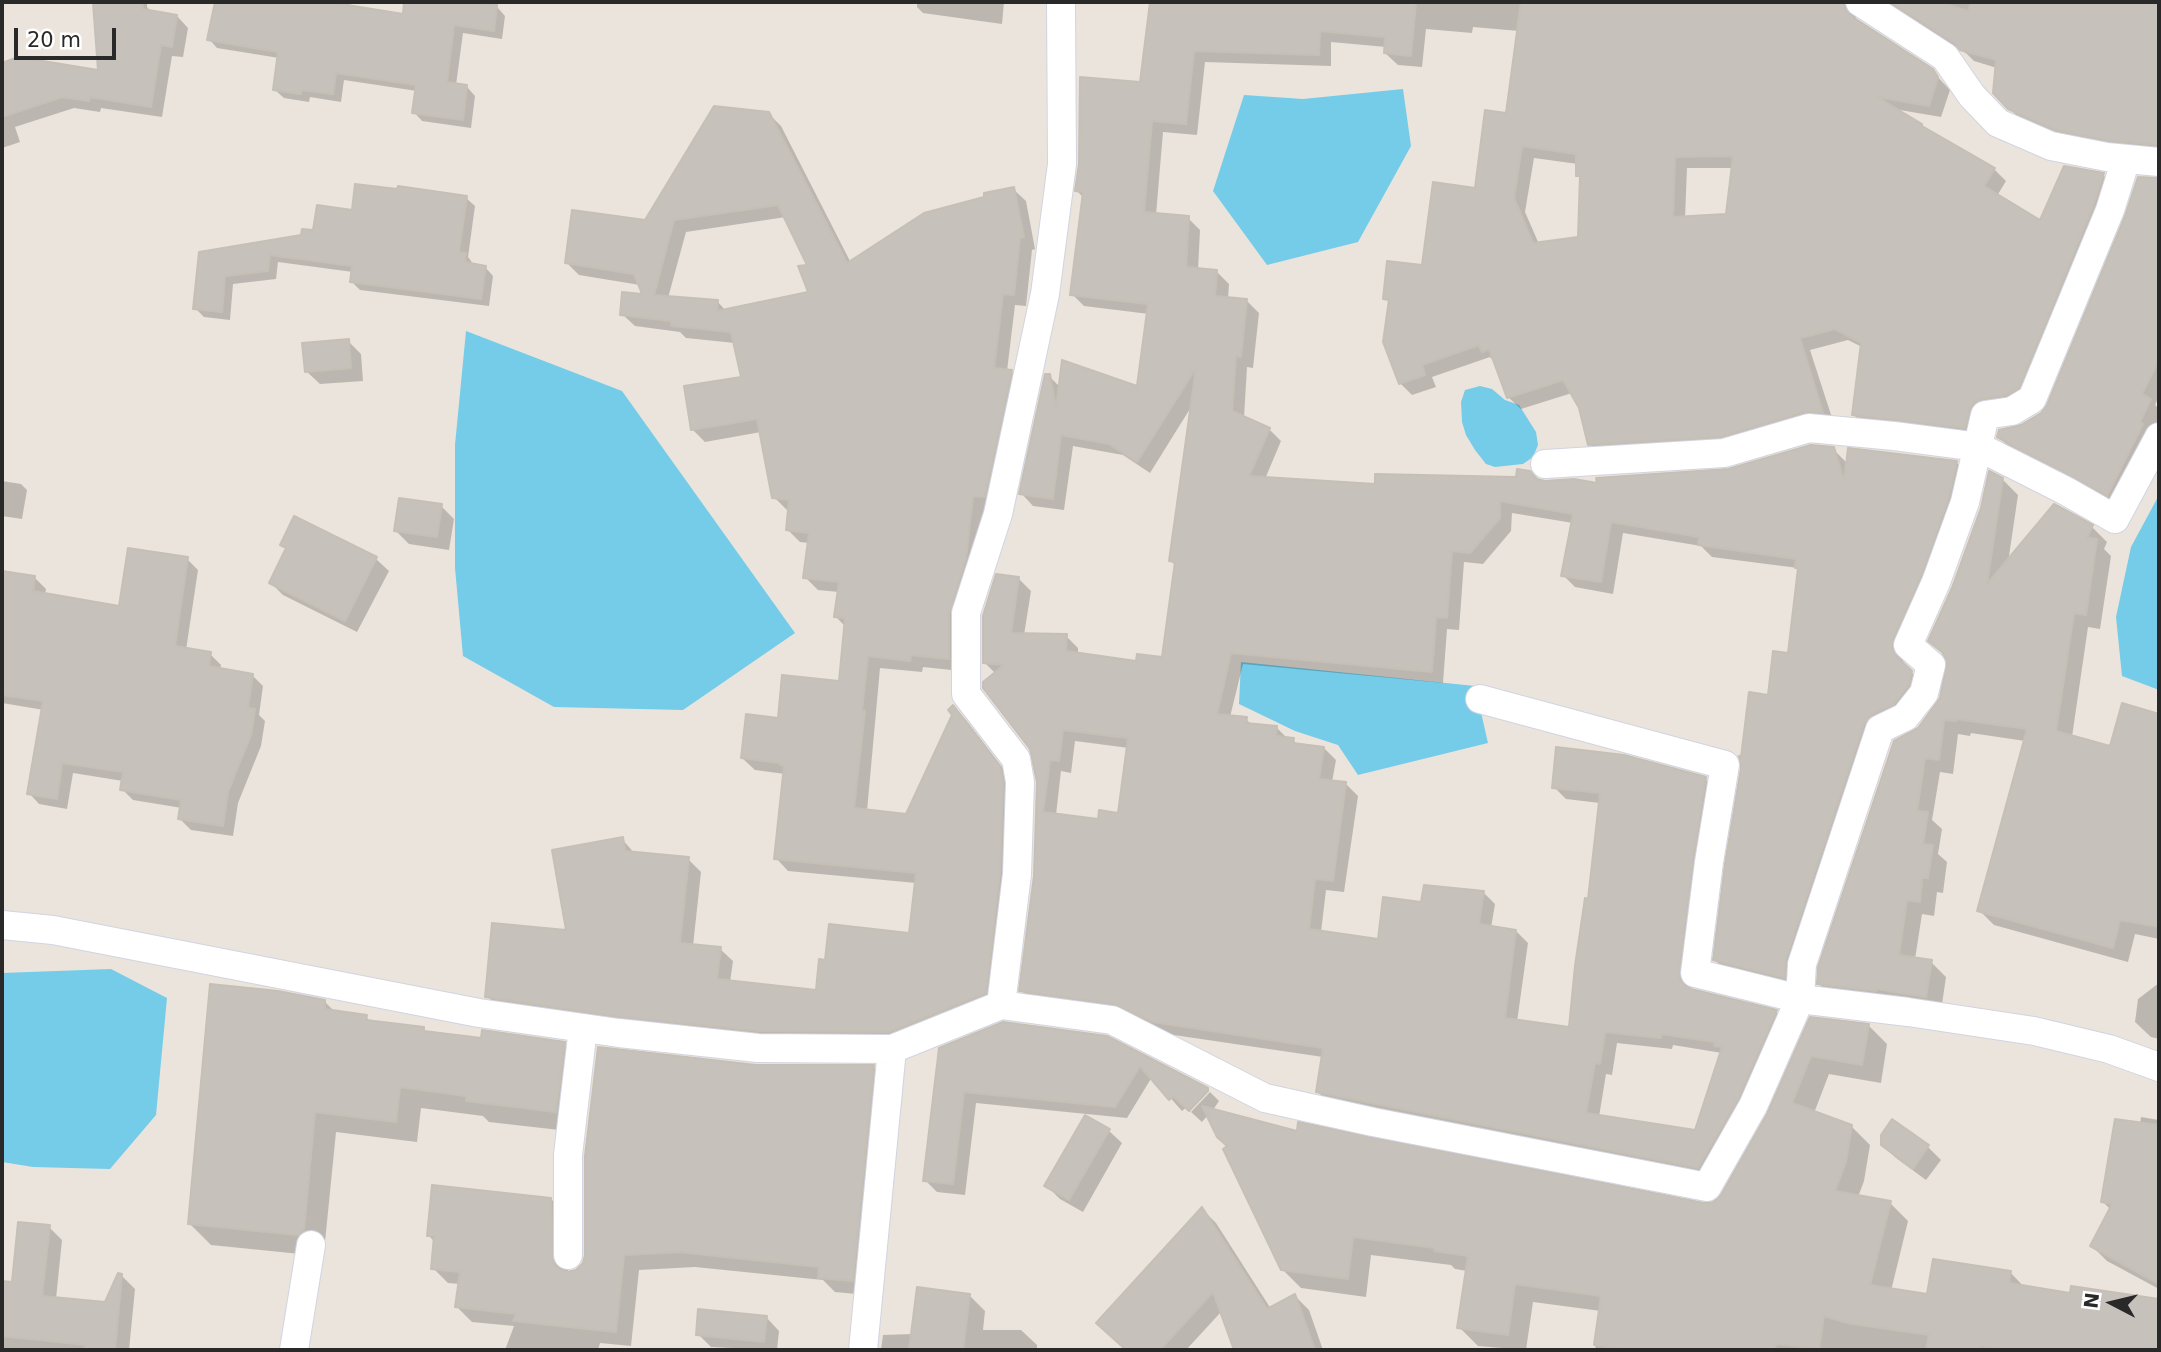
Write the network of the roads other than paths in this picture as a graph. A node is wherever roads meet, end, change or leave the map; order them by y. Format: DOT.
graph roads {
  1 [pos="1061,2"];
  2 [pos="1860,2"];
  3 [pos="2126,159"];
  4 [pos="2159,162"];
  5 [pos="2159,437"];
  6 [pos="1979,447"];
  7 [pos="1545,464"];
  8 [pos="1479,699"];
  9 [pos="2,925"];
  10 [pos="1800,999"];
  11 [pos="1001,1005"];
  12 [pos="583,1028"];
  13 [pos="892,1049"];
  14 [pos="2159,1067"];
  15 [pos="312,1245"];
  16 [pos="568,1255"];
  17 [pos="294,1350"];
  18 [pos="863,1350"];
  1 -- 11 [label="street"];
  2 -- 3 [label="street"];
  3 -- 4 [label="street"];
  3 -- 6 [label="street"];
  5 -- 6 [label="street"];
  6 -- 7 [label="street"];
  6 -- 10 [label="street"];
  8 -- 10 [label="street"];
  9 -- 12 [label="street"];
  10 -- 11 [label="street"];
  10 -- 14 [label="street"];
  11 -- 13 [label="street"];
  12 -- 13 [label="street"];
  12 -- 16 [label="street"];
  13 -- 18 [label="street"];
  15 -- 17 [label="street"];
}
